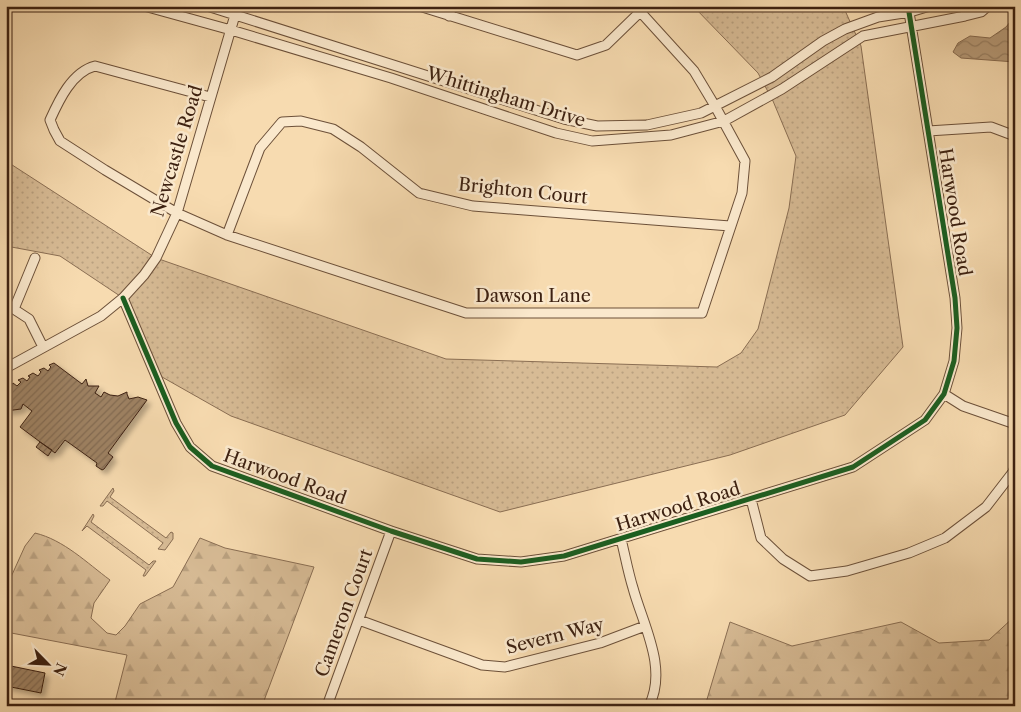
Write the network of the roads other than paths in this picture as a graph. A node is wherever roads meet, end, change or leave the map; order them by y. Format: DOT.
graph roads {
  1 [pos="144,6"];
  2 [pos="207,6"];
  3 [pos="419,6"];
  4 [pos="452,6"];
  5 [pos="930,6"];
  6 [pos="988,6"];
  7 [pos="638,9"];
  8 [pos="909,9"];
  9 [pos="235,14"];
  10 [pos="449,16"];
  11 [pos="912,27"];
  12 [pos="230,30"];
  13 [pos="210,97"];
  14 [pos="715,106"];
  15 [pos="724,121"];
  16 [pos="928,131"];
  17 [pos="1015,136"];
  18 [pos="178,213"];
  19 [pos="730,226"];
  20 [pos="227,235"];
  21 [pos="35,258"];
  22 [pos="123,298"];
  23 [pos="10,307"];
  24 [pos="43,347"];
  25 [pos="6,368"];
  26 [pos="944,394"];
  27 [pos="1015,424"];
  28 [pos="1015,467"];
  29 [pos="751,499"];
  30 [pos="391,531"];
  31 [pos="621,539"];
  32 [pos="359,620"];
  33 [pos="645,626"];
  34 [pos="326,706"];
  35 [pos="649,706"];
  1 -- 12 [label="street, Whittingham Drive"];
  2 -- 9 [label="street, Whittingham Drive"];
  3 -- 10 [label="street"];
  4 -- 10 [label="street"];
  5 -- 8 [label="street, Whittingham Drive"];
  6 -- 11 [label="street, Whittingham Drive"];
  7 -- 10 [label="street"];
  7 -- 14 [label="street, Dawson Lane"];
  8 -- 11 [label="street, Harwood Road"];
  8 -- 14 [label="street, Whittingham Drive"];
  9 -- 12 [label="street, Newcastle Road"];
  9 -- 14 [label="street, Whittingham Drive"];
  11 -- 15 [label="street, Whittingham Drive"];
  11 -- 16 [label="street, Harwood Road"];
  12 -- 13 [label="street, Newcastle Road"];
  12 -- 15 [label="street, Whittingham Drive"];
  13 -- 18 [label="street, Newcastle Road"];
  13 -- 18 [label="street, Dawson Lane"];
  14 -- 15 [label="street, Dawson Lane"];
  15 -- 19 [label="street, Dawson Lane"];
  16 -- 17 [label="street"];
  16 -- 26 [label="street, Harwood Road"];
  18 -- 20 [label="street, Dawson Lane"];
  18 -- 22 [label="street, Newcastle Road"];
  19 -- 20 [label="street, Dawson Lane"];
  19 -- 20 [label="street, Brighton Court"];
  21 -- 23 [label="street"];
  22 -- 24 [label="street, Newcastle Road"];
  22 -- 30 [label="street, Harwood Road"];
  23 -- 24 [label="street"];
  24 -- 25 [label="street, Newcastle Road"];
  26 -- 27 [label="street"];
  26 -- 29 [label="street, Harwood Road"];
  28 -- 29 [label="street"];
  29 -- 31 [label="street, Harwood Road"];
  30 -- 31 [label="street, Harwood Road"];
  30 -- 32 [label="street, Cameron Court"];
  31 -- 33 [label="street"];
  32 -- 33 [label="street, Severn Way"];
  32 -- 34 [label="street, Cameron Court"];
  33 -- 35 [label="street"];
}
